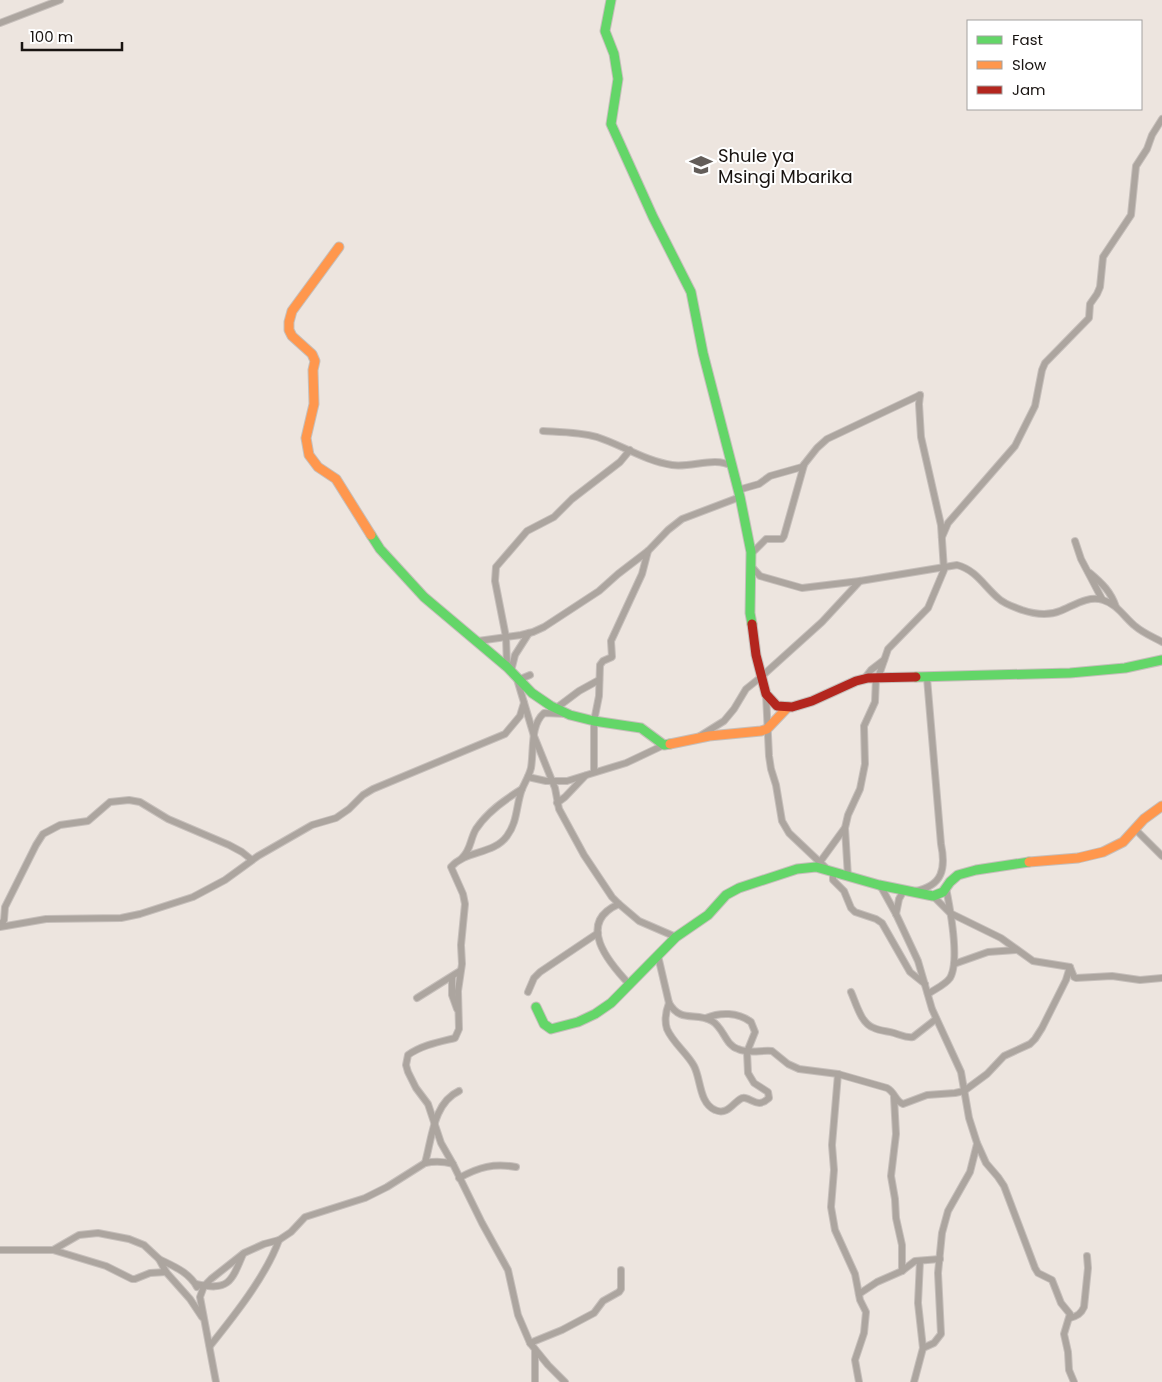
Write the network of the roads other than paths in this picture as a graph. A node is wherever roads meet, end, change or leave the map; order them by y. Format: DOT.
graph roads {
  1 [pos="60,0"];
  2 [pos="611,0"];
  3 [pos="0,22"];
  4 [pos="1162,119"];
  5 [pos="338,247"];
  6 [pos="544,431"];
  7 [pos="630,450"];
  8 [pos="804,465"];
  9 [pos="732,466"];
  10 [pos="739,493"];
  11 [pos="942,538"];
  12 [pos="1075,541"];
  13 [pos="648,551"];
  14 [pos="751,554"];
  15 [pos="752,566"];
  16 [pos="944,567"];
  17 [pos="1088,571"];
  18 [pos="860,581"];
  19 [pos="1102,599"];
  20 [pos="1116,607"];
  21 [pos="529,633"];
  22 [pos="506,637"];
  23 [pos="478,641"];
  24 [pos="1162,642"];
  25 [pos="884,659"];
  26 [pos="1162,660"];
  27 [pos="513,674"];
  28 [pos="530,675"];
  29 [pos="761,677"];
  30 [pos="877,678"];
  31 [pos="927,678"];
  32 [pos="864,679"];
  33 [pos="599,680"];
  34 [pos="766,694"];
  35 [pos="524,703"];
  36 [pos="557,708"];
  37 [pos="788,708"];
  38 [pos="544,713"];
  39 [pos="570,714"];
  40 [pos="527,715"];
  41 [pos="520,716"];
  42 [pos="594,720"];
  43 [pos="767,729"];
  44 [pos="534,736"];
  45 [pos="697,738"];
  46 [pos="664,745"];
  47 [pos="594,768"];
  48 [pos="586,775"];
  49 [pos="528,776"];
  50 [pos="552,781"];
  51 [pos="522,790"];
  52 [pos="557,802"];
  53 [pos="1162,806"];
  54 [pos="845,828"];
  55 [pos="1136,830"];
  56 [pos="1162,856"];
  57 [pos="461,859"];
  58 [pos="252,860"];
  59 [pos="827,868"];
  60 [pos="848,877"];
  61 [pos="880,885"];
  62 [pos="946,888"];
  63 [pos="908,891"];
  64 [pos="933,896"];
  65 [pos="619,904"];
  66 [pos="896,914"];
  67 [pos="950,914"];
  68 [pos="0,927"];
  69 [pos="598,933"];
  70 [pos="676,937"];
  71 [pos="1016,950"];
  72 [pos="658,956"];
  73 [pos="954,964"];
  74 [pos="1070,967"];
  75 [pos="460,971"];
  76 [pos="452,977"];
  77 [pos="1162,978"];
  78 [pos="925,984"];
  79 [pos="630,985"];
  80 [pos="528,992"];
  81 [pos="851,992"];
  82 [pos="928,994"];
  83 [pos="417,998"];
  84 [pos="669,1002"];
  85 [pos="536,1007"];
  86 [pos="459,1013"];
  87 [pos="706,1018"];
  88 [pos="936,1019"];
  89 [pos="747,1052"];
  90 [pos="838,1074"];
  91 [pos="459,1091"];
  92 [pos="964,1091"];
  93 [pos="894,1093"];
  94 [pos="905,1104"];
  95 [pos="895,1115"];
  96 [pos="434,1124"];
  97 [pos="977,1143"];
  98 [pos="425,1163"];
  99 [pos="453,1164"];
  100 [pos="516,1167"];
  101 [pos="459,1178"];
  102 [pos="279,1240"];
  103 [pos="0,1250"];
  104 [pos="54,1250"];
  105 [pos="244,1252"];
  106 [pos="1087,1256"];
  107 [pos="158,1259"];
  108 [pos="920,1260"];
  109 [pos="940,1260"];
  110 [pos="621,1270"];
  111 [pos="902,1271"];
  112 [pos="166,1272"];
  113 [pos="196,1284"];
  114 [pos="204,1286"];
  115 [pos="859,1294"];
  116 [pos="200,1297"];
  117 [pos="1070,1318"];
  118 [pos="206,1324"];
  119 [pos="530,1343"];
  120 [pos="210,1346"];
  121 [pos="923,1348"];
  122 [pos="534,1350"];
  123 [pos="216,1382"];
  124 [pos="535,1382"];
  125 [pos="565,1382"];
  126 [pos="859,1382"];
  127 [pos="914,1382"];
  128 [pos="1074,1382"];
  1 -- 3 [label="street"];
  2 -- 9 [label="street"];
  4 -- 11 [label="street"];
  5 -- 23 [label="street"];
  6 -- 7 [label="street"];
  7 -- 9 [label="street"];
  7 -- 22 [label="street"];
  8 -- 10 [label="street"];
  8 -- 11 [label="street"];
  8 -- 14 [label="street"];
  9 -- 10 [label="street"];
  10 -- 13 [label="street"];
  10 -- 14 [label="street"];
  11 -- 16 [label="street"];
  12 -- 17 [label="street"];
  13 -- 21 [label="street"];
  13 -- 33 [label="street"];
  14 -- 15 [label="street"];
  15 -- 18 [label="street"];
  15 -- 29 [label="street"];
  16 -- 18 [label="street"];
  16 -- 19 [label="street"];
  16 -- 25 [label="street"];
  17 -- 19 [label="street"];
  17 -- 20 [label="street"];
  18 -- 29 [label="street"];
  19 -- 20 [label="street"];
  20 -- 24 [label="street"];
  21 -- 22 [label="street"];
  21 -- 27 [label="street"];
  22 -- 23 [label="street"];
  22 -- 27 [label="street"];
  23 -- 27 [label="street"];
  25 -- 30 [label="street"];
  25 -- 32 [label="street"];
  26 -- 31 [label="street"];
  27 -- 28 [label="street"];
  27 -- 35 [label="street"];
  27 -- 36 [label="street"];
  29 -- 34 [label="street"];
  29 -- 45 [label="street"];
  30 -- 31 [label="street"];
  30 -- 32 [label="street"];
  30 -- 54 [label="street"];
  31 -- 63 [label="street"];
  32 -- 37 [label="street"];
  33 -- 36 [label="street"];
  33 -- 42 [label="street"];
  34 -- 37 [label="street"];
  34 -- 43 [label="street"];
  35 -- 40 [label="street"];
  35 -- 41 [label="street"];
  36 -- 38 [label="street"];
  36 -- 39 [label="street"];
  37 -- 43 [label="street"];
  38 -- 39 [label="street"];
  38 -- 40 [label="street"];
  38 -- 44 [label="street"];
  39 -- 42 [label="street"];
  40 -- 41 [label="street"];
  40 -- 44 [label="street"];
  41 -- 58 [label="street"];
  42 -- 46 [label="street"];
  42 -- 47 [label="street"];
  43 -- 45 [label="street"];
  43 -- 59 [label="street"];
  44 -- 49 [label="street"];
  44 -- 50 [label="street"];
  45 -- 46 [label="street"];
  46 -- 47 [label="street"];
  47 -- 48 [label="street"];
  48 -- 50 [label="street"];
  48 -- 52 [label="street"];
  49 -- 50 [label="street"];
  49 -- 51 [label="street"];
  50 -- 52 [label="street"];
  51 -- 57 [label="street"];
  51 -- 57 [label="street"];
  52 -- 65 [label="street"];
  53 -- 55 [label="street"];
  54 -- 59 [label="street"];
  54 -- 60 [label="street"];
  55 -- 56 [label="street"];
  55 -- 62 [label="street"];
  57 -- 75 [label="street"];
  58 -- 68 [label="street"];
  58 -- 68 [label="street"];
  59 -- 60 [label="street"];
  59 -- 70 [label="street"];
  59 -- 78 [label="street"];
  60 -- 61 [label="street"];
  61 -- 63 [label="street"];
  61 -- 66 [label="street"];
  62 -- 64 [label="street"];
  62 -- 67 [label="street"];
  63 -- 64 [label="street"];
  63 -- 66 [label="street"];
  64 -- 67 [label="street"];
  65 -- 69 [label="street"];
  65 -- 70 [label="street"];
  66 -- 78 [label="street"];
  67 -- 71 [label="street"];
  67 -- 73 [label="street"];
  69 -- 79 [label="street"];
  69 -- 80 [label="street"];
  70 -- 72 [label="street"];
  71 -- 73 [label="street"];
  71 -- 74 [label="street"];
  72 -- 79 [label="street"];
  72 -- 84 [label="street"];
  73 -- 82 [label="street"];
  74 -- 77 [label="street"];
  74 -- 92 [label="street"];
  75 -- 76 [label="street"];
  75 -- 86 [label="street"];
  76 -- 83 [label="street"];
  76 -- 86 [label="street"];
  78 -- 82 [label="street"];
  79 -- 85 [label="street"];
  81 -- 88 [label="street"];
  82 -- 88 [label="street"];
  84 -- 87 [label="street"];
  84 -- 89 [label="street"];
  86 -- 96 [label="street"];
  87 -- 89 [label="street"];
  87 -- 89 [label="street"];
  88 -- 92 [label="street"];
  89 -- 90 [label="street"];
  90 -- 93 [label="street"];
  90 -- 115 [label="street"];
  91 -- 96 [label="street"];
  92 -- 94 [label="street"];
  92 -- 97 [label="street"];
  93 -- 94 [label="street"];
  93 -- 95 [label="street"];
  94 -- 95 [label="street"];
  95 -- 111 [label="street"];
  96 -- 98 [label="street"];
  96 -- 99 [label="street"];
  97 -- 109 [label="street"];
  97 -- 117 [label="street"];
  98 -- 99 [label="street"];
  98 -- 102 [label="street"];
  99 -- 101 [label="street"];
  100 -- 101 [label="street"];
  101 -- 119 [label="street"];
  102 -- 105 [label="street"];
  102 -- 120 [label="street"];
  103 -- 104 [label="street"];
  104 -- 107 [label="street"];
  104 -- 112 [label="street"];
  105 -- 114 [label="street"];
  105 -- 114 [label="street"];
  106 -- 117 [label="street"];
  107 -- 112 [label="street"];
  107 -- 113 [label="street"];
  108 -- 109 [label="street"];
  108 -- 111 [label="street"];
  108 -- 121 [label="street"];
  109 -- 121 [label="street"];
  110 -- 119 [label="street"];
  111 -- 115 [label="street"];
  112 -- 118 [label="street"];
  113 -- 114 [label="street"];
  113 -- 116 [label="street"];
  114 -- 116 [label="street"];
  115 -- 126 [label="street"];
  116 -- 118 [label="street"];
  117 -- 128 [label="street"];
  118 -- 120 [label="street"];
  119 -- 122 [label="street"];
  120 -- 123 [label="street"];
  121 -- 127 [label="street"];
  122 -- 124 [label="street"];
  122 -- 125 [label="street"];
}
